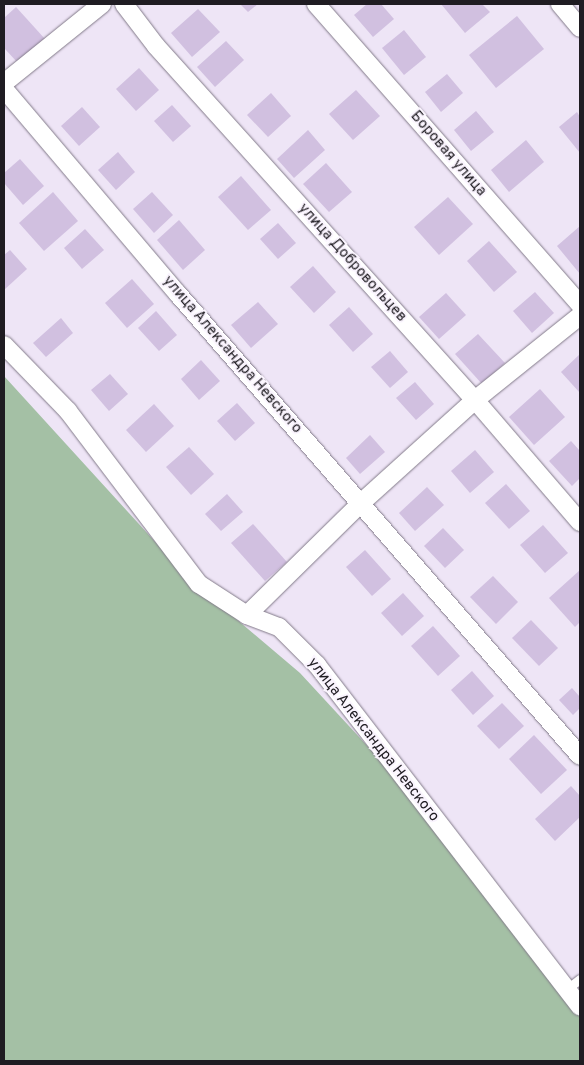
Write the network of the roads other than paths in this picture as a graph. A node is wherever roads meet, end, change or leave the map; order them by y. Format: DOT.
graph roads {
  1 [pos="102,4"];
  2 [pos="124,4"];
  3 [pos="316,4"];
  4 [pos="560,4"];
  5 [pos="580,28"];
  6 [pos="4,83"];
  7 [pos="4,89"];
  8 [pos="580,305"];
  9 [pos="580,316"];
  10 [pos="4,345"];
  11 [pos="475,400"];
  12 [pos="361,503"];
  13 [pos="580,522"];
  14 [pos="246,615"];
  15 [pos="580,756"];
  16 [pos="573,984"];
  17 [pos="580,1007"];
  1 -- 6 [label="street"];
  2 -- 11 [label="street, улица Добровольцев"];
  3 -- 8 [label="street, Боровая улица"];
  4 -- 5 [label="street"];
  7 -- 12 [label="street, улица Александра Невского"];
  9 -- 11 [label="street"];
  10 -- 14 [label="street, улица Александра Невского"];
  11 -- 12 [label="street"];
  11 -- 13 [label="street, улица Добровольцев"];
  12 -- 14 [label="street"];
  12 -- 15 [label="street, улица Александра Невского"];
  14 -- 16 [label="street, улица Александра Невского"];
  16 -- 17 [label="street, улица Александра Невского"];
}
